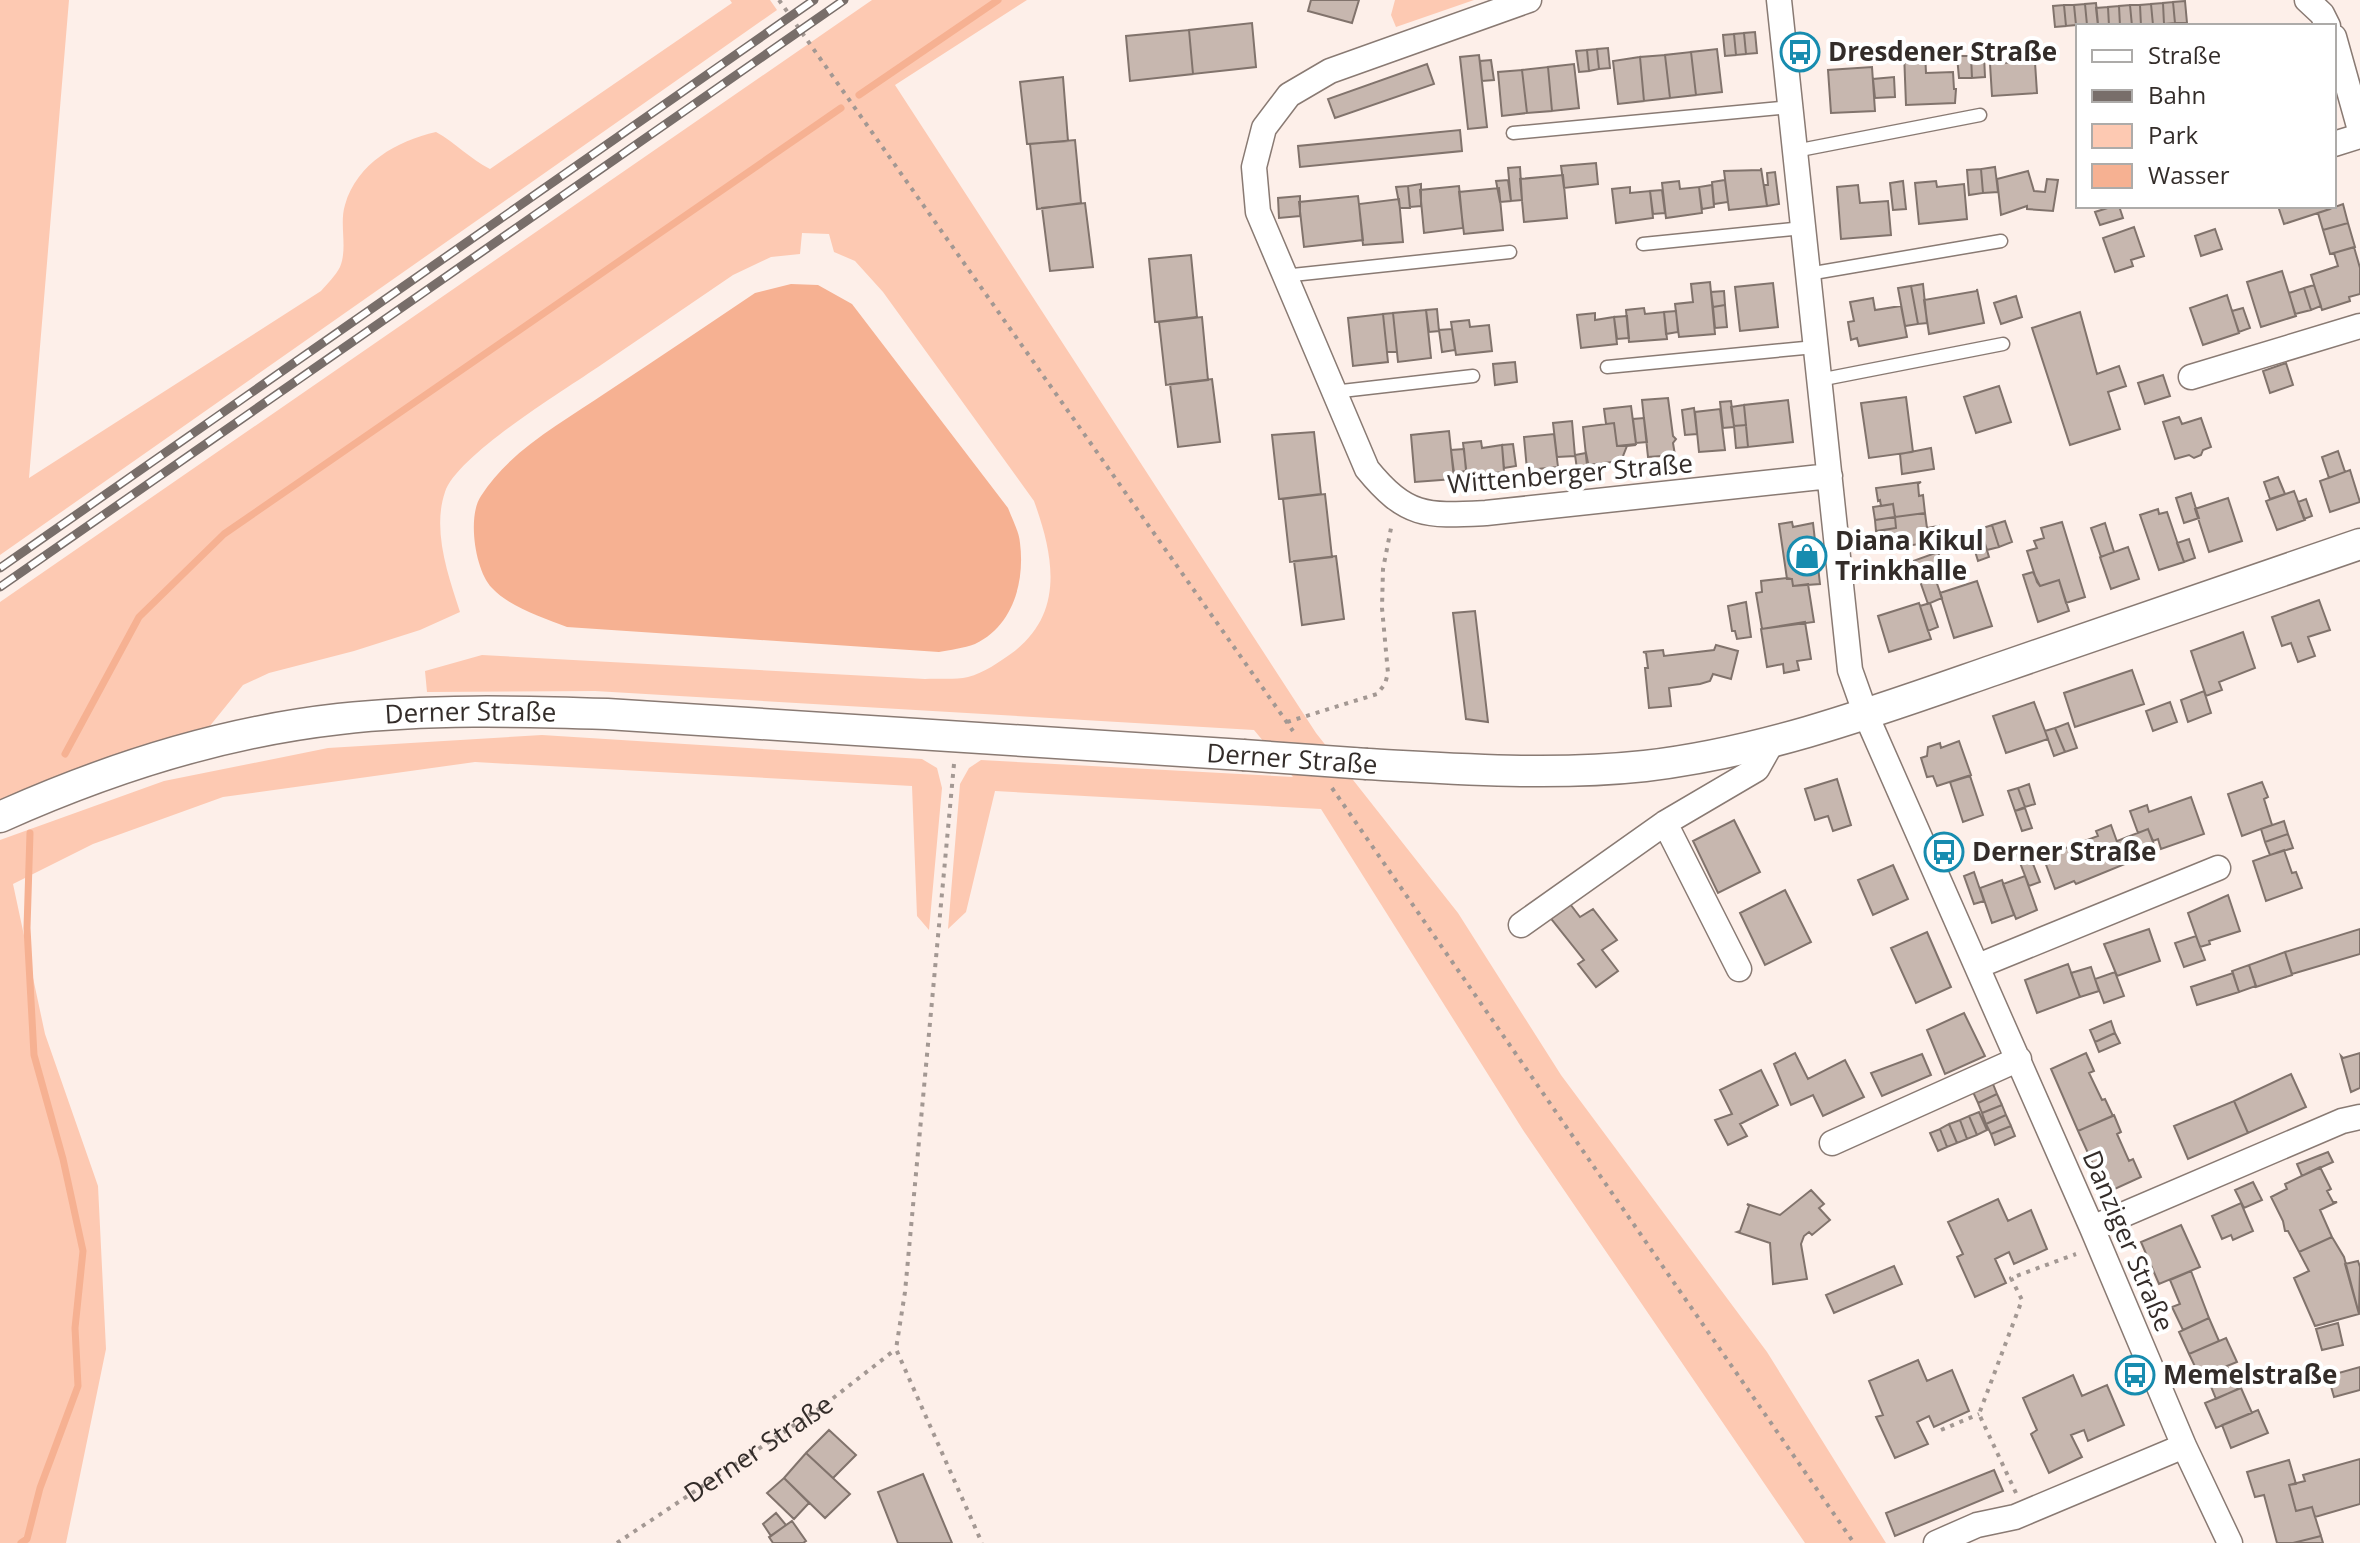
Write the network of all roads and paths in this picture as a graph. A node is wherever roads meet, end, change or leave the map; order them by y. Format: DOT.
graph roads {
  1 [pos="779,0"];
  2 [pos="1529,0"];
  3 [pos="1779,0"];
  4 [pos="2307,0"];
  5 [pos="2327,24"];
  6 [pos="2336,41"];
  7 [pos="1791,107"];
  8 [pos="1980,115"];
  9 [pos="1513,133"];
  10 [pos="2360,133"];
  11 [pos="2336,143"];
  12 [pos="1795,151"];
  13 [pos="1803,228"];
  14 [pos="2001,241"];
  15 [pos="1643,244"];
  16 [pos="1510,252"];
  17 [pos="1808,274"];
  18 [pos="1283,276"];
  19 [pos="2360,326"];
  20 [pos="2003,344"];
  21 [pos="1815,347"];
  22 [pos="1607,367"];
  23 [pos="1473,376"];
  24 [pos="2191,377"];
  25 [pos="1819,380"];
  26 [pos="1333,392"];
  27 [pos="1830,476"];
  28 [pos="1397,500"];
  29 [pos="2360,544"];
  30 [pos="1866,715"];
  31 [pos="956,737"];
  32 [pos="1771,744"];
  33 [pos="1329,783"];
  34 [pos="0,817"];
  35 [pos="1665,823"];
  36 [pos="2218,868"];
  37 [pos="1521,925"];
  38 [pos="1978,966"];
  39 [pos="1739,969"];
  40 [pos="2019,1059"];
  41 [pos="2360,1117"];
  42 [pos="1832,1143"];
  43 [pos="2096,1237"];
  44 [pos="896,1349"];
  45 [pos="1979,1414"];
  46 [pos="1941,1430"];
  47 [pos="2184,1446"];
  48 [pos="2026,1513"];
  49 [pos="617,1543"];
  50 [pos="982,1543"];
  51 [pos="1854,1543"];
  52 [pos="1936,1543"];
  53 [pos="2230,1543"];
  1 -- 28 [label="path"];
  2 -- 18 [label="street, Wittenberger Straße"];
  3 -- 7 [label="street"];
  4 -- 5 [label="street"];
  6 -- 10 [label="street"];
  7 -- 9 [label="lane"];
  7 -- 12 [label="street"];
  8 -- 12 [label="lane"];
  10 -- 11 [label="street"];
  12 -- 13 [label="street"];
  13 -- 15 [label="lane"];
  13 -- 17 [label="street"];
  14 -- 17 [label="lane"];
  16 -- 18 [label="lane"];
  17 -- 21 [label="street"];
  18 -- 26 [label="street, Wittenberger Straße"];
  19 -- 24 [label="street"];
  20 -- 25 [label="lane"];
  21 -- 22 [label="lane"];
  21 -- 25 [label="street"];
  23 -- 26 [label="lane"];
  25 -- 27 [label="street"];
  26 -- 28 [label="street, Wittenberger Straße"];
  27 -- 28 [label="street, Wittenberger Straße"];
  27 -- 30 [label="street"];
  29 -- 30 [label="street, Derner Straße"];
  30 -- 32 [label="street, Derner Straße"];
  30 -- 38 [label="street, Danziger Straße"];
  31 -- 32 [label="street, Derner Straße, bridge"];
  31 -- 34 [label="street, Derner Straße"];
  31 -- 44 [label="path"];
  32 -- 35 [label="street"];
  33 -- 51 [label="path"];
  35 -- 37 [label="street"];
  35 -- 39 [label="street"];
  36 -- 38 [label="street"];
  38 -- 40 [label="street, Danziger Straße"];
  40 -- 42 [label="street"];
  40 -- 43 [label="street, Danziger Straße"];
  41 -- 43 [label="street"];
  43 -- 45 [label="path"];
  43 -- 47 [label="street, Danziger Straße"];
  44 -- 49 [label="path, Derner Straße"];
  44 -- 50 [label="path"];
  45 -- 46 [label="path"];
  45 -- 48 [label="path"];
  47 -- 48 [label="street"];
  47 -- 53 [label="street, Danziger Straße"];
  48 -- 52 [label="street"];
}
